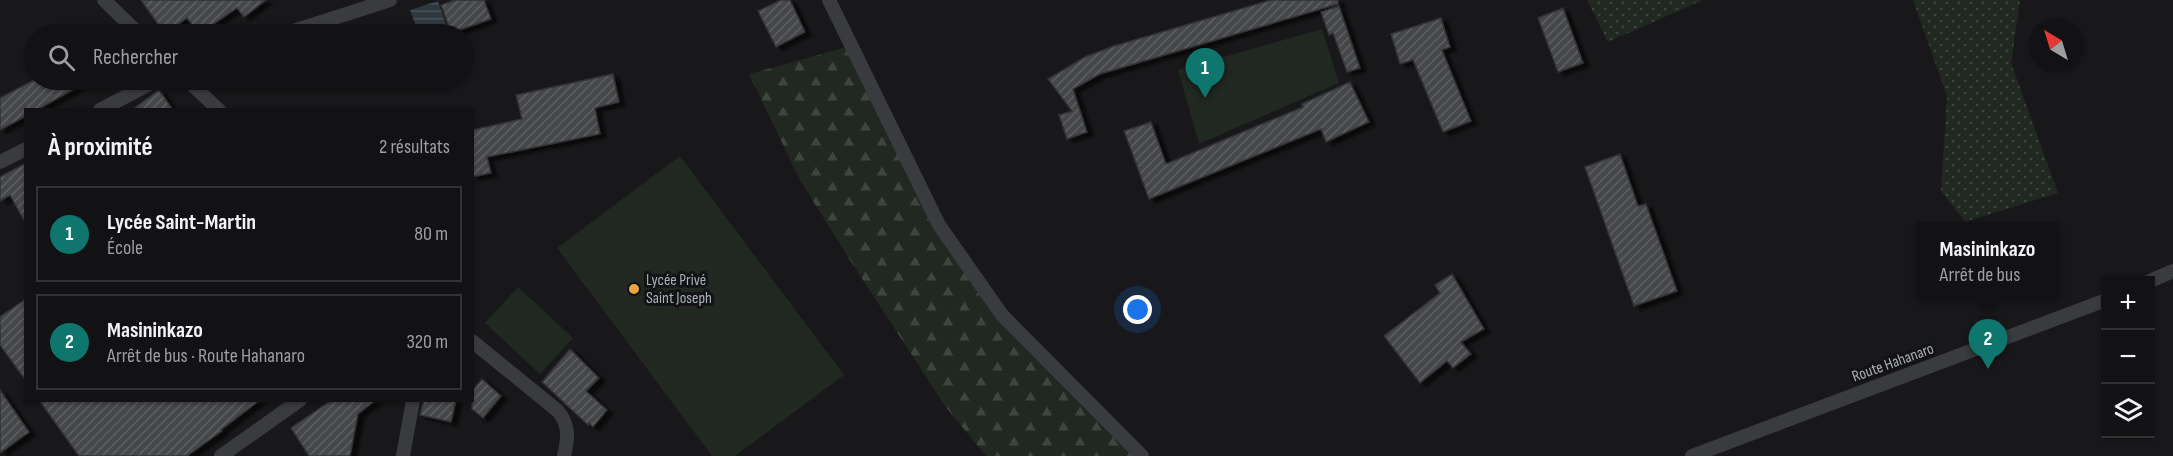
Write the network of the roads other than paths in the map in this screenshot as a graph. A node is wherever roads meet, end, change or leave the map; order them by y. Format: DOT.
graph roads {
  1 [pos="104,0"];
  2 [pos="390,0"];
  3 [pos="829,0"];
  4 [pos="129,24"];
  5 [pos="315,24"];
  6 [pos="138,90"];
  7 [pos="198,90"];
  8 [pos="104,108"];
  9 [pos="217,108"];
  10 [pos="24,150"];
  11 [pos="0,162"];
  12 [pos="2173,271"];
  13 [pos="2155,279"];
  14 [pos="2101,302"];
  15 [pos="474,343"];
  16 [pos="297,402"];
  17 [pos="413,402"];
  18 [pos="221,456"];
  19 [pos="403,456"];
  20 [pos="564,456"];
  21 [pos="1142,456"];
  22 [pos="1692,456"];
  1 -- 4 [label="street"];
  2 -- 5 [label="street"];
  3 -- 21 [label="street"];
  6 -- 8 [label="street"];
  7 -- 9 [label="street"];
  10 -- 11 [label="street"];
  12 -- 13 [label="street"];
  14 -- 22 [label="street, Route Hahanaro"];
  15 -- 20 [label="street"];
  16 -- 18 [label="street"];
  17 -- 19 [label="street"];
}
